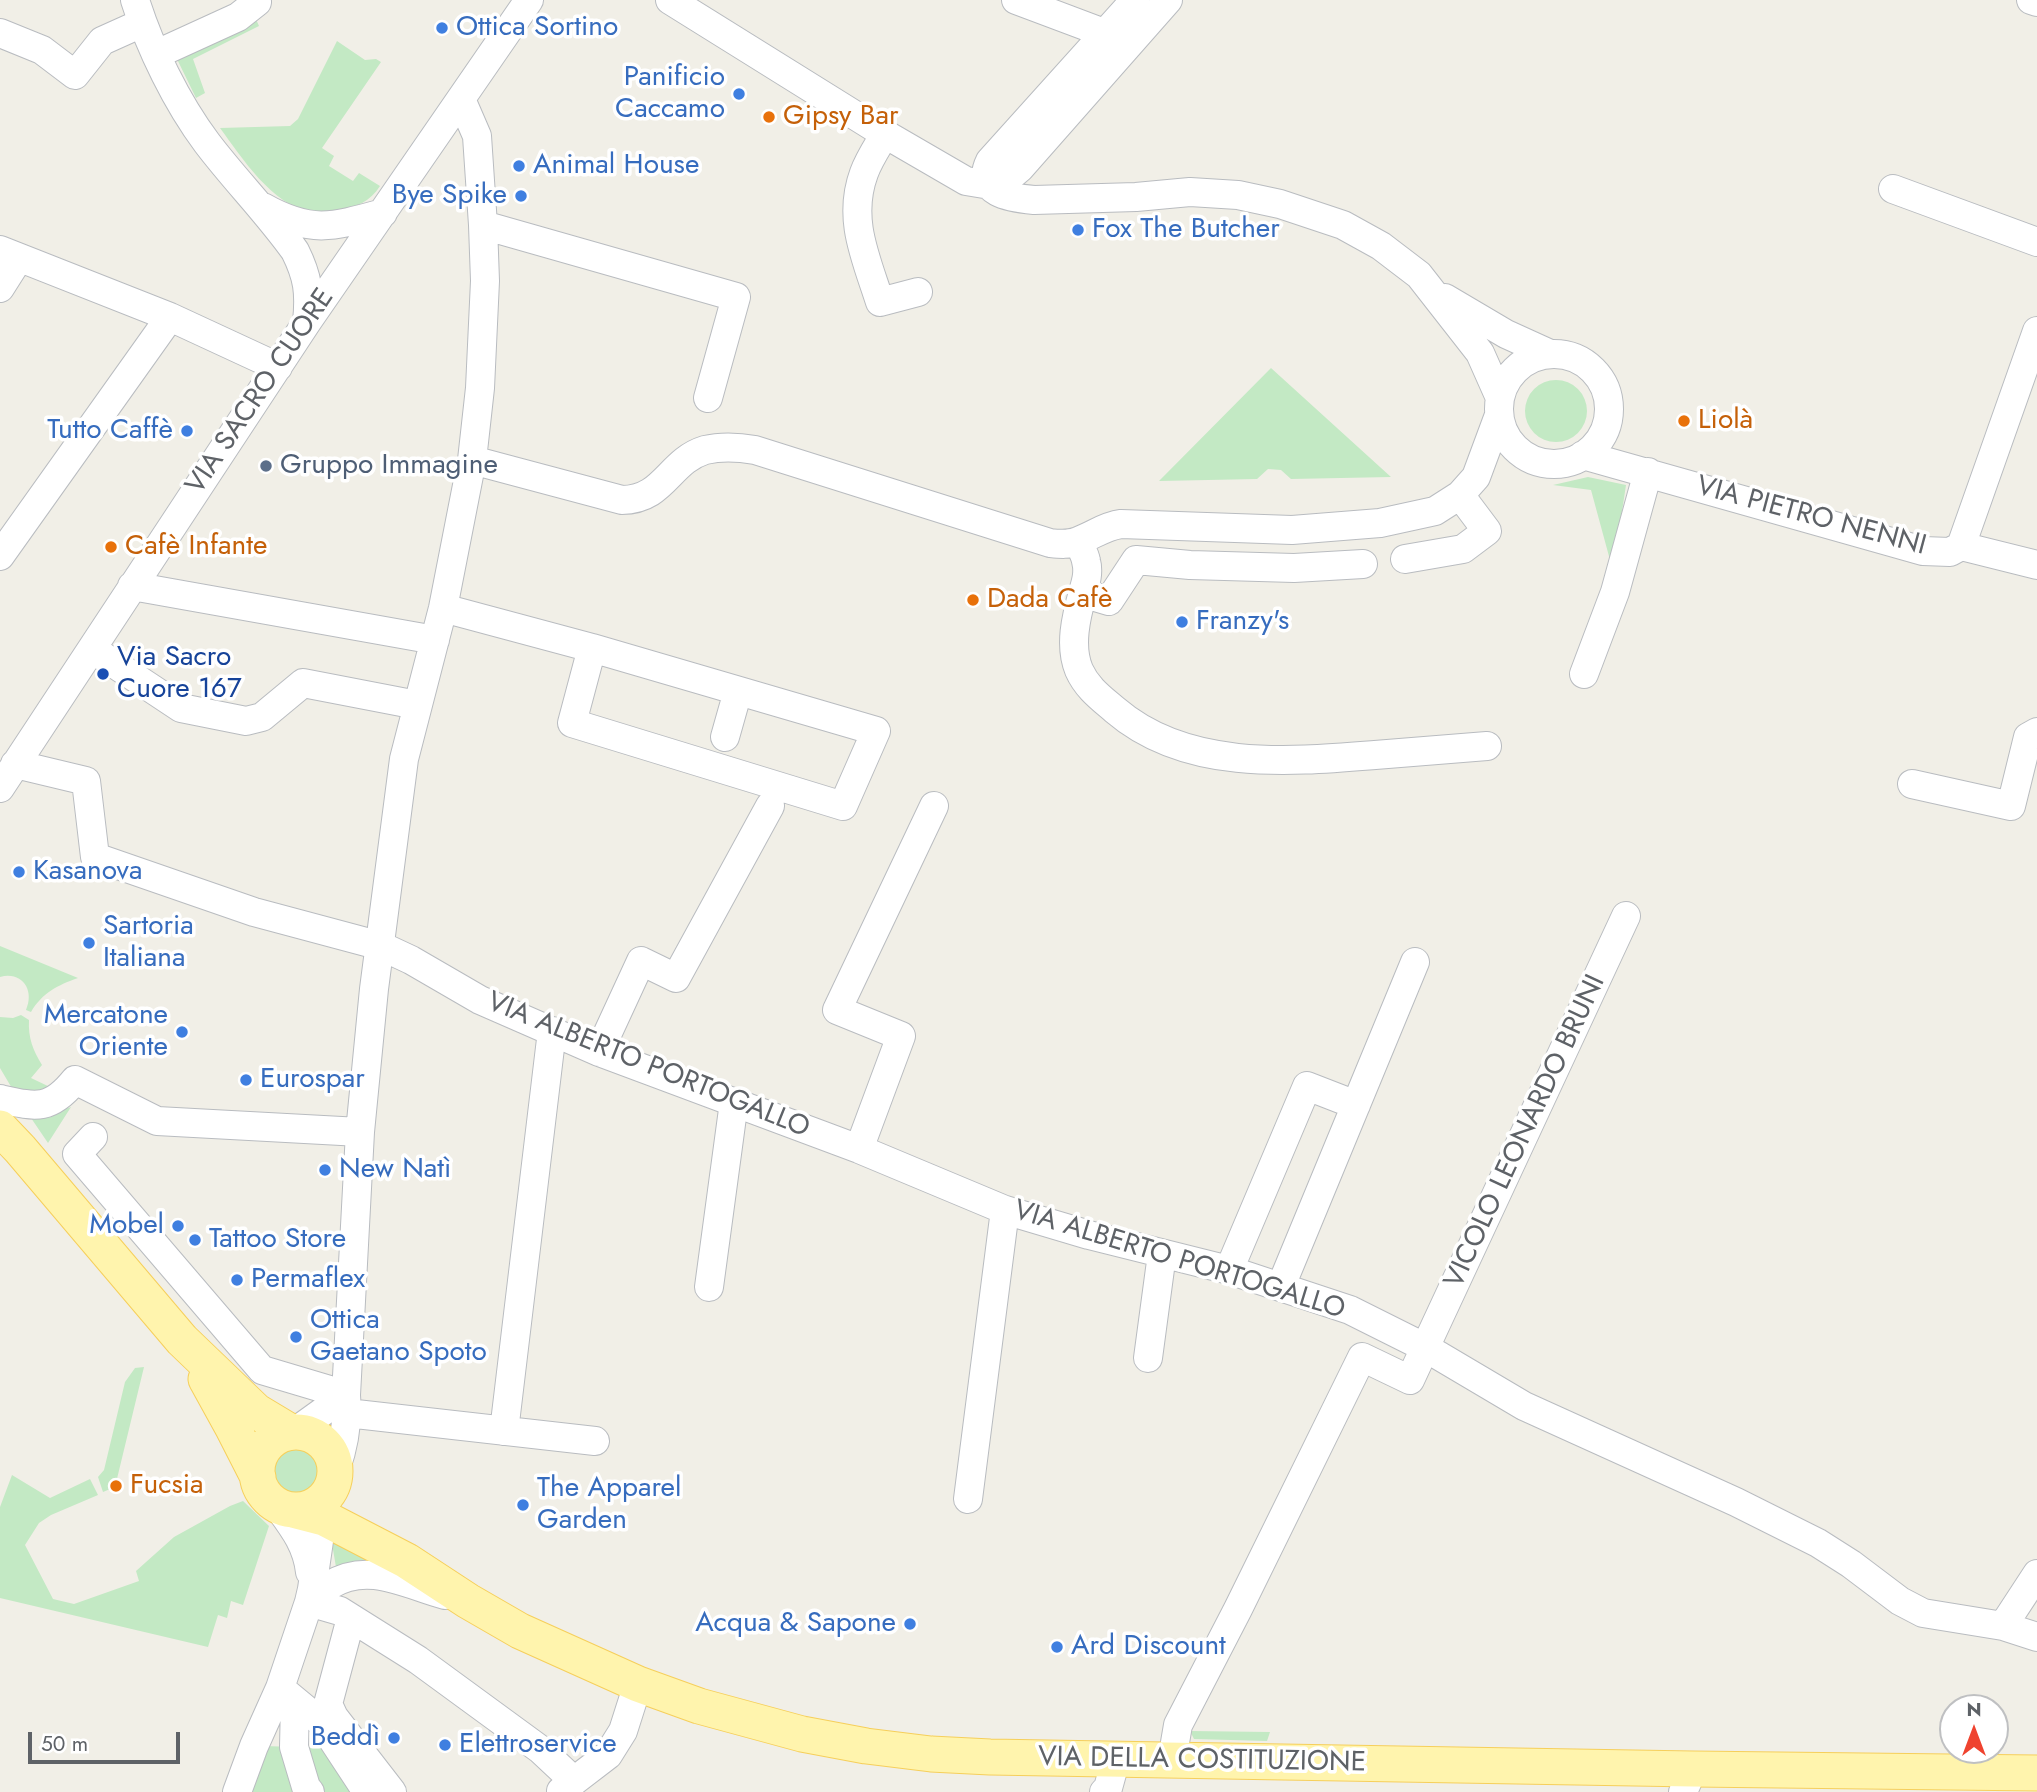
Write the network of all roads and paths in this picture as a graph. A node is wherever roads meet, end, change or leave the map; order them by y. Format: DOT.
graph roads {
  1 [pos="529,0"];
  2 [pos="670,0"];
  3 [pos="1016,0"];
  4 [pos="1135,0"];
  5 [pos="1168,0"];
  6 [pos="2031,0"];
  7 [pos="257,2"];
  8 [pos="2037,2"];
  9 [pos="139,12"];
  10 [pos="0,33"];
  11 [pos="1104,33"];
  12 [pos="157,54"];
  13 [pos="461,99"];
  14 [pos="885,134"];
  15 [pos="1001,180"];
  16 [pos="1893,189"];
  17 [pos="258,204"];
  18 [pos="383,212"];
  19 [pos="483,225"];
  20 [pos="316,226"];
  21 [pos="2037,242"];
  22 [pos="295,251"];
  23 [pos="9,254"];
  24 [pos="346,264"];
  25 [pos="0,288"];
  26 [pos="918,292"];
  27 [pos="1434,292"];
  28 [pos="170,317"];
  29 [pos="307,322"];
  30 [pos="2037,331"];
  31 [pos="1550,355"];
  32 [pos="278,367"];
  33 [pos="708,397"];
  34 [pos="1500,406"];
  35 [pos="1604,432"];
  36 [pos="1523,454"];
  37 [pos="1583,456"];
  38 [pos="472,460"];
  39 [pos="1646,472"];
  40 [pos="1468,486"];
  41 [pos="1190,527"];
  42 [pos="1078,541"];
  43 [pos="1961,546"];
  44 [pos="0,556"];
  45 [pos="1405,559"];
  46 [pos="1363,564"];
  47 [pos="1190,565"];
  48 [pos="2037,565"];
  49 [pos="137,579"];
  50 [pos="1082,593"];
  51 [pos="439,625"];
  52 [pos="592,648"];
  53 [pos="92,649"];
  54 [pos="1584,674"];
  55 [pos="738,691"];
  56 [pos="418,705"];
  57 [pos="2037,732"];
  58 [pos="725,737"];
  59 [pos="1487,746"];
  60 [pos="15,764"];
  61 [pos="1912,784"];
  62 [pos="0,788"];
  63 [pos="771,806"];
  64 [pos="934,806"];
  65 [pos="1626,916"];
  66 [pos="381,946"];
  67 [pos="1415,962"];
  68 [pos="552,1031"];
  69 [pos="599,1052"];
  70 [pos="0,1099"];
  71 [pos="734,1101"];
  72 [pos="1356,1105"];
  73 [pos="0,1113"];
  74 [pos="360,1132"];
  75 [pos="93,1137"];
  76 [pos="10,1139"];
  77 [pos="859,1149"];
  78 [pos="1006,1210"];
  79 [pos="1162,1254"];
  80 [pos="168,1260"];
  81 [pos="1229,1270"];
  82 [pos="135,1286"];
  83 [pos="1280,1286"];
  84 [pos="709,1287"];
  85 [pos="182,1340"];
  86 [pos="1426,1348"];
  87 [pos="1148,1358"];
  88 [pos="346,1404"];
  89 [pos="294,1431"];
  90 [pos="504,1431"];
  91 [pos="595,1441"];
  92 [pos="307,1492"];
  93 [pos="968,1499"];
  94 [pos="2037,1574"];
  95 [pos="310,1595"];
  96 [pos="468,1601"];
  97 [pos="351,1618"];
  98 [pos="2003,1626"];
  99 [pos="2037,1637"];
  100 [pos="638,1684"];
  101 [pos="288,1694"];
  102 [pos="1116,1759"];
  103 [pos="1172,1760"];
  104 [pos="2037,1773"];
  105 [pos="1708,1781"];
  106 [pos="1864,1782"];
  107 [pos="1982,1782"];
  108 [pos="566,1786"];
  109 [pos="237,1792"];
  110 [pos="310,1792"];
  111 [pos="367,1792"];
  112 [pos="392,1792"];
  113 [pos="1104,1792"];
  1 -- 13 [label="street, VIA SACRO CUORE"];
  2 -- 14 [label="street"];
  3 -- 11 [label="street"];
  4 -- 11 [label="street"];
  5 -- 15 [label="street"];
  6 -- 8 [label="street"];
  7 -- 12 [label="street"];
  9 -- 10 [label="street"];
  9 -- 12 [label="street"];
  11 -- 15 [label="street"];
  12 -- 17 [label="street"];
  13 -- 18 [label="street, VIA SACRO CUORE"];
  13 -- 19 [label="street"];
  14 -- 15 [label="street"];
  14 -- 26 [label="street"];
  15 -- 27 [label="street"];
  16 -- 21 [label="street"];
  17 -- 20 [label="street"];
  17 -- 22 [label="street"];
  18 -- 20 [label="street"];
  18 -- 24 [label="street, VIA SACRO CUORE"];
  19 -- 33 [label="street"];
  19 -- 38 [label="street"];
  20 -- 24 [label="street"];
  22 -- 24 [label="street"];
  22 -- 29 [label="street"];
  23 -- 25 [label="street"];
  23 -- 28 [label="street"];
  24 -- 29 [label="street, VIA SACRO CUORE"];
  27 -- 31 [label="street"];
  27 -- 34 [label="street"];
  28 -- 32 [label="street"];
  28 -- 44 [label="street"];
  29 -- 32 [label="street, VIA SACRO CUORE"];
  30 -- 43 [label="street, VIA PIETRO NENNI"];
  31 -- 34 [label="street"];
  31 -- 35 [label="street"];
  32 -- 49 [label="street, VIA SACRO CUORE"];
  34 -- 36 [label="street"];
  34 -- 40 [label="street"];
  35 -- 37 [label="street"];
  35 -- 39 [label="street"];
  36 -- 37 [label="street"];
  36 -- 40 [label="street"];
  37 -- 39 [label="street, VIA PIETRO NENNI"];
  38 -- 42 [label="street"];
  38 -- 51 [label="street"];
  39 -- 43 [label="street, VIA PIETRO NENNI"];
  39 -- 54 [label="street"];
  40 -- 41 [label="street"];
  40 -- 45 [label="street"];
  41 -- 42 [label="street"];
  41 -- 47 [label="street"];
  42 -- 50 [label="street"];
  43 -- 48 [label="street"];
  46 -- 47 [label="street"];
  47 -- 50 [label="street"];
  49 -- 51 [label="street"];
  49 -- 53 [label="street, VIA SACRO CUORE"];
  50 -- 59 [label="street"];
  51 -- 52 [label="street"];
  51 -- 56 [label="street"];
  52 -- 55 [label="street"];
  52 -- 55 [label="street"];
  53 -- 56 [label="street"];
  53 -- 60 [label="street, VIA SACRO CUORE"];
  55 -- 58 [label="street"];
  56 -- 66 [label="street"];
  57 -- 61 [label="street"];
  60 -- 62 [label="street, VIA SACRO CUORE"];
  60 -- 66 [label="street, VIA ALBERTO PORTOGALLO"];
  63 -- 69 [label="street"];
  64 -- 77 [label="street"];
  65 -- 86 [label="street, VICOLO LEONARDO BRUNI"];
  66 -- 68 [label="street, VIA ALBERTO PORTOGALLO"];
  66 -- 74 [label="street"];
  67 -- 72 [label="street"];
  68 -- 69 [label="street, VIA ALBERTO PORTOGALLO"];
  68 -- 90 [label="street"];
  69 -- 71 [label="street, VIA ALBERTO PORTOGALLO"];
  70 -- 74 [label="street"];
  71 -- 77 [label="street, VIA ALBERTO PORTOGALLO"];
  71 -- 84 [label="street"];
  72 -- 81 [label="street"];
  72 -- 83 [label="street"];
  73 -- 76 [label="main road"];
  74 -- 88 [label="street"];
  75 -- 80 [label="street"];
  76 -- 82 [label="main road"];
  77 -- 78 [label="street, VIA ALBERTO PORTOGALLO"];
  78 -- 79 [label="street, VIA ALBERTO PORTOGALLO"];
  78 -- 93 [label="street"];
  79 -- 81 [label="street, VIA ALBERTO PORTOGALLO"];
  79 -- 87 [label="street"];
  80 -- 82 [label="street"];
  80 -- 88 [label="street"];
  81 -- 83 [label="street, VIA ALBERTO PORTOGALLO"];
  82 -- 85 [label="main road"];
  83 -- 86 [label="street, VIA ALBERTO PORTOGALLO"];
  85 -- 89 [label="main road"];
  85 -- 92 [label="main road"];
  86 -- 98 [label="street, VIA ALBERTO PORTOGALLO"];
  86 -- 103 [label="street, VICOLO LEONARDO BRUNI"];
  88 -- 89 [label="street"];
  88 -- 90 [label="street"];
  88 -- 92 [label="street"];
  89 -- 92 [label="main road"];
  89 -- 92 [label="main road"];
  90 -- 91 [label="street"];
  92 -- 95 [label="street"];
  92 -- 95 [label="street"];
  92 -- 96 [label="main road, VIA DELLA COSTITUZIONE"];
  94 -- 98 [label="street"];
  95 -- 96 [label="street"];
  95 -- 97 [label="street"];
  95 -- 101 [label="street"];
  96 -- 100 [label="main road, VIA DELLA COSTITUZIONE"];
  97 -- 108 [label="street"];
  97 -- 112 [label="street"];
  98 -- 99 [label="street, VIA ALBERTO PORTOGALLO"];
  100 -- 102 [label="main road, VIA DELLA COSTITUZIONE"];
  100 -- 108 [label="street"];
  101 -- 109 [label="street"];
  101 -- 110 [label="street"];
  101 -- 111 [label="street"];
  102 -- 103 [label="main road, VIA DELLA COSTITUZIONE"];
  102 -- 113 [label="street"];
  103 -- 105 [label="main road, VIA DELLA COSTITUZIONE"];
  104 -- 107 [label="main road, VIA DELLA COSTITUZIONE"];
  105 -- 106 [label="main road, VIA DELLA COSTITUZIONE"];
  106 -- 107 [label="main road, VIA DELLA COSTITUZIONE"];
}
